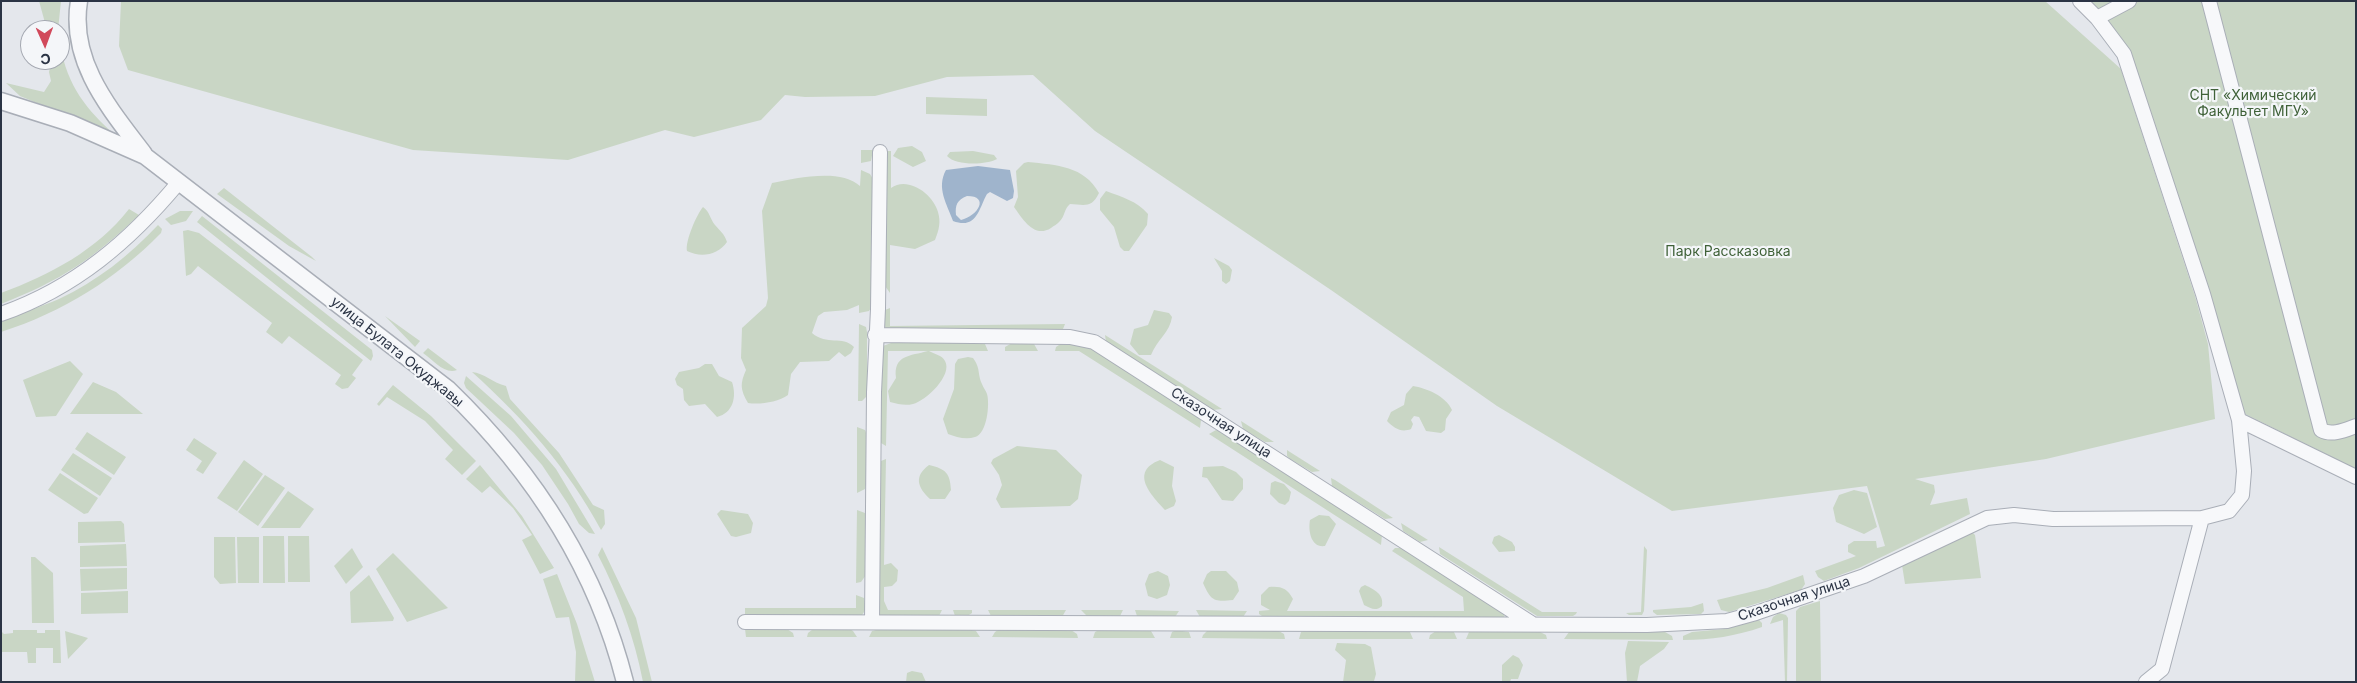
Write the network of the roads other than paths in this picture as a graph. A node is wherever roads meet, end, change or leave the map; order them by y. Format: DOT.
graph roads {
  1 [pos="79,1"];
  2 [pos="2080,1"];
  3 [pos="2129,1"];
  4 [pos="2209,1"];
  5 [pos="2096,18"];
  6 [pos="1,101"];
  7 [pos="880,152"];
  8 [pos="145,156"];
  9 [pos="179,182"];
  10 [pos="1,314"];
  11 [pos="875,336"];
  12 [pos="2239,420"];
  13 [pos="2356,426"];
  14 [pos="2356,477"];
  15 [pos="2202,518"];
  16 [pos="745,622"];
  17 [pos="872,622"];
  18 [pos="1531,624"];
  19 [pos="625,682"];
  20 [pos="2146,682"];
  1 -- 8 [label="street"];
  2 -- 5 [label="street, Сказочная улица"];
  3 -- 5 [label="street"];
  4 -- 13 [label="street"];
  5 -- 12 [label="street, Сказочная улица"];
  6 -- 8 [label="street"];
  7 -- 11 [label="street"];
  8 -- 9 [label="street, улица Булата Окуджавы"];
  9 -- 10 [label="street"];
  9 -- 19 [label="street, улица Булата Окуджавы"];
  11 -- 17 [label="street"];
  11 -- 18 [label="street, Сказочная улица"];
  12 -- 14 [label="street"];
  12 -- 15 [label="street, Сказочная улица"];
  15 -- 18 [label="street, Сказочная улица"];
  15 -- 20 [label="street"];
  16 -- 17 [label="street, Сказочная улица"];
  17 -- 18 [label="street, Сказочная улица"];
}
